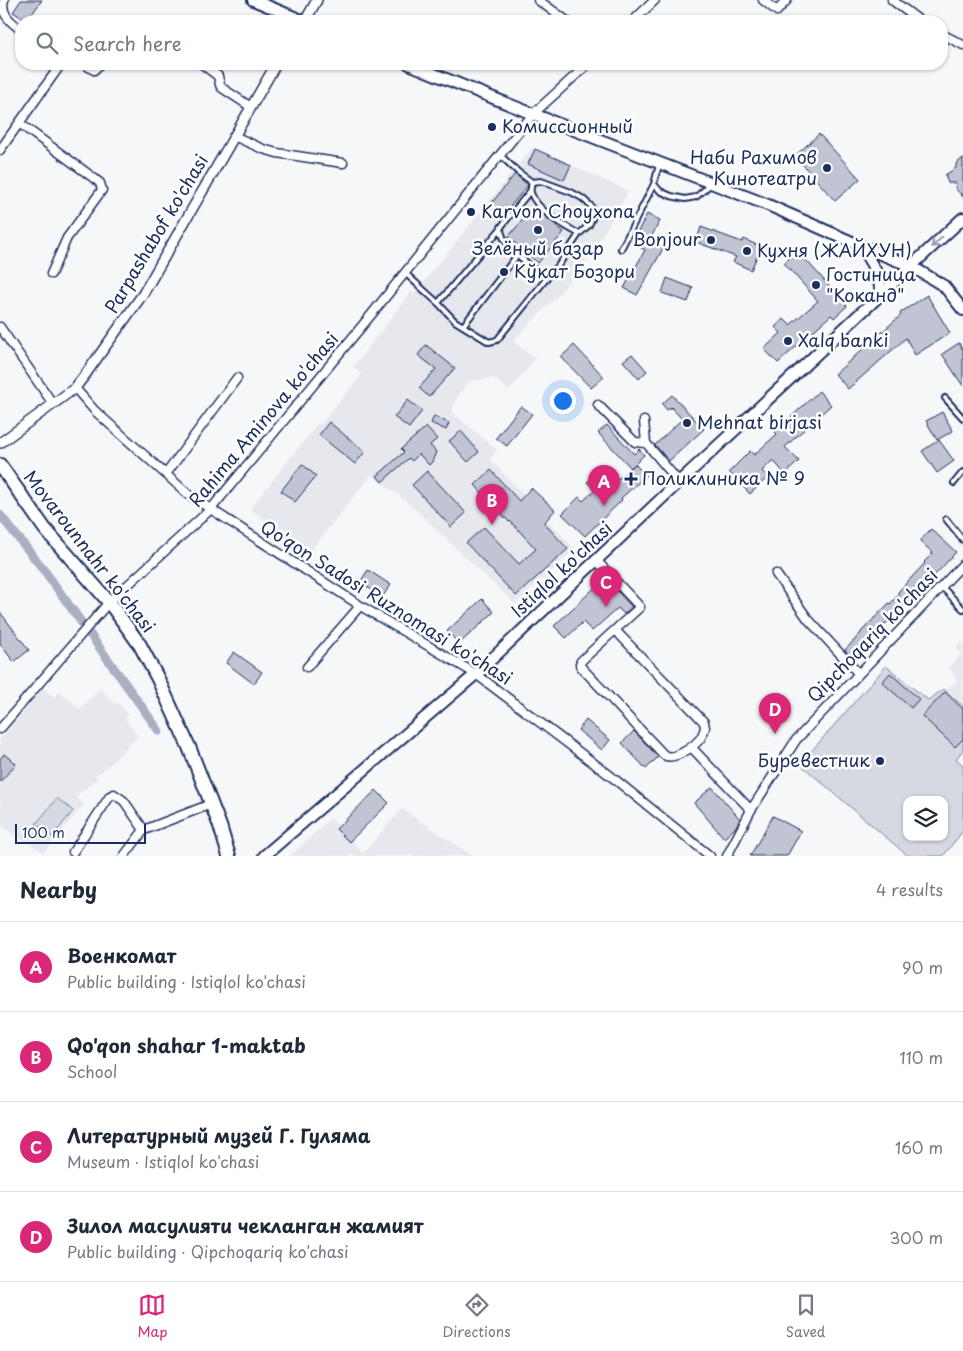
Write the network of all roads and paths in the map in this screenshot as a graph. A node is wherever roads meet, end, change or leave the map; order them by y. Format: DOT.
graph roads {
  1 [pos="4,0"];
  2 [pos="253,0"];
  3 [pos="317,0"];
  4 [pos="538,0"];
  5 [pos="655,0"];
  6 [pos="763,0"];
  7 [pos="787,0"];
  8 [pos="892,0"];
  9 [pos="290,15"];
  10 [pos="308,15"];
  11 [pos="559,15"];
  12 [pos="639,15"];
  13 [pos="912,15"];
  14 [pos="15,26"];
  15 [pos="948,37"];
  16 [pos="963,45"];
  17 [pos="57,70"];
  18 [pos="210,70"];
  19 [pos="273,70"];
  20 [pos="424,70"];
  21 [pos="581,70"];
  22 [pos="252,107"];
  23 [pos="533,114"];
  24 [pos="19,123"];
  25 [pos="234,136"];
  26 [pos="0,150"];
  27 [pos="500,155"];
  28 [pos="343,163"];
  29 [pos="659,163"];
  30 [pos="532,182"];
  31 [pos="712,183"];
  32 [pos="654,184"];
  33 [pos="530,191"];
  34 [pos="963,218"];
  35 [pos="501,228"];
  36 [pos="579,234"];
  37 [pos="861,246"];
  38 [pos="621,249"];
  39 [pos="518,254"];
  40 [pos="911,266"];
  41 [pos="405,273"];
  42 [pos="551,273"];
  43 [pos="50,274"];
  44 [pos="882,293"];
  45 [pos="438,303"];
  46 [pos="963,310"];
  47 [pos="463,326"];
  48 [pos="0,327"];
  49 [pos="237,378"];
  50 [pos="75,388"];
  51 [pos="945,398"];
  52 [pos="53,404"];
  53 [pos="598,405"];
  54 [pos="963,418"];
  55 [pos="644,421"];
  56 [pos="0,443"];
  57 [pos="646,443"];
  58 [pos="0,465"];
  59 [pos="963,472"];
  60 [pos="166,474"];
  61 [pos="679,482"];
  62 [pos="954,483"];
  63 [pos="211,509"];
  64 [pos="946,519"];
  65 [pos="963,540"];
  66 [pos="596,560"];
  67 [pos="963,564"];
  68 [pos="776,574"];
  69 [pos="941,586"];
  70 [pos="109,602"];
  71 [pos="360,606"];
  72 [pos="963,609"];
  73 [pos="615,630"];
  74 [pos="307,667"];
  75 [pos="858,673"];
  76 [pos="476,674"];
  77 [pos="0,729"];
  78 [pos="692,748"];
  79 [pos="211,804"];
  80 [pos="751,810"];
  81 [pos="144,830"];
  82 [pos="73,852"];
  83 [pos="124,856"];
  84 [pos="230,856"];
  85 [pos="264,856"];
  86 [pos="710,856"];
  87 [pos="727,856"];
  1 -- 14 [label="street"];
  2 -- 9 [label="main road"];
  3 -- 10 [label="street"];
  4 -- 11 [label="street"];
  5 -- 12 [label="street"];
  6 -- 7 [label="street"];
  8 -- 13 [label="street"];
  15 -- 16 [label="street"];
  17 -- 24 [label="street"];
  18 -- 22 [label="street"];
  19 -- 22 [label="street, Parpashabof ko'chasi"];
  20 -- 23 [label="main road"];
  21 -- 23 [label="street, Rahima Aminova ko'chasi"];
  22 -- 25 [label="street, Parpashabof ko'chasi"];
  23 -- 27 [label="street, Rahima Aminova ko'chasi"];
  23 -- 29 [label="main road"];
  24 -- 26 [label="street"];
  24 -- 43 [label="street"];
  25 -- 28 [label="street"];
  25 -- 50 [label="street, Parpashabof ko'chasi"];
  27 -- 30 [label="lane"];
  27 -- 41 [label="street, Rahima Aminova ko'chasi"];
  29 -- 31 [label="main road"];
  29 -- 32 [label="lane"];
  30 -- 33 [label="lane"];
  30 -- 36 [label="lane"];
  31 -- 32 [label="lane"];
  31 -- 37 [label="main road"];
  32 -- 38 [label="lane"];
  33 -- 35 [label="lane"];
  33 -- 36 [label="lane"];
  34 -- 40 [label="main road, Istiqlol ko'chasi, one-way"];
  35 -- 39 [label="lane"];
  35 -- 45 [label="lane"];
  36 -- 42 [label="lane"];
  37 -- 40 [label="main road"];
  37 -- 44 [label="main road"];
  39 -- 42 [label="lane"];
  39 -- 47 [label="lane"];
  40 -- 44 [label="main road, Istiqlol ko'chasi"];
  40 -- 46 [label="main road"];
  41 -- 45 [label="lane"];
  41 -- 63 [label="street, Rahima Aminova ko'chasi"];
  42 -- 47 [label="lane"];
  44 -- 61 [label="main road, Istiqlol ko'chasi"];
  45 -- 47 [label="lane"];
  48 -- 52 [label="street"];
  49 -- 60 [label="street"];
  50 -- 52 [label="street, Parpashabof ko'chasi"];
  50 -- 60 [label="street, Qo'qon Sadosi Ruznomasi ko'chasi"];
  51 -- 54 [label="lane"];
  52 -- 56 [label="street, Parpashabof ko'chasi"];
  53 -- 57 [label="street"];
  55 -- 57 [label="street"];
  57 -- 61 [label="street"];
  58 -- 70 [label="highway, Movarounnahr ko'chasi"];
  59 -- 62 [label="lane"];
  60 -- 63 [label="street, Qo'qon Sadosi Ruznomasi ko'chasi"];
  61 -- 66 [label="main road, Istiqlol ko'chasi"];
  63 -- 70 [label="street, Rahima Aminova ko'chasi"];
  63 -- 71 [label="street, Qo'qon Sadosi Ruznomasi ko'chasi"];
  64 -- 65 [label="lane"];
  66 -- 73 [label="street"];
  66 -- 76 [label="main road, Istiqlol ko'chasi"];
  67 -- 69 [label="street, Qipchoqariq ko'chasi"];
  68 -- 75 [label="street"];
  69 -- 72 [label="lane"];
  69 -- 75 [label="street, Qipchoqariq ko'chasi"];
  70 -- 77 [label="street, Rahima Aminova ko'chasi"];
  70 -- 79 [label="highway, Movarounnahr ko'chasi"];
  71 -- 74 [label="street"];
  71 -- 76 [label="street, Qo'qon Sadosi Ruznomasi ko'chasi"];
  73 -- 78 [label="street"];
  73 -- 78 [label="street"];
  75 -- 80 [label="street, Qipchoqariq ko'chasi"];
  76 -- 85 [label="main road, Istiqlol ko'chasi"];
  76 -- 86 [label="street, Qo'qon Sadosi Ruznomasi ko'chasi"];
  78 -- 80 [label="street"];
  79 -- 81 [label="street"];
  79 -- 84 [label="highway, Movarounnahr ko'chasi"];
  80 -- 87 [label="street, Qipchoqariq ko'chasi"];
  81 -- 82 [label="street"];
  81 -- 83 [label="street"];
}
